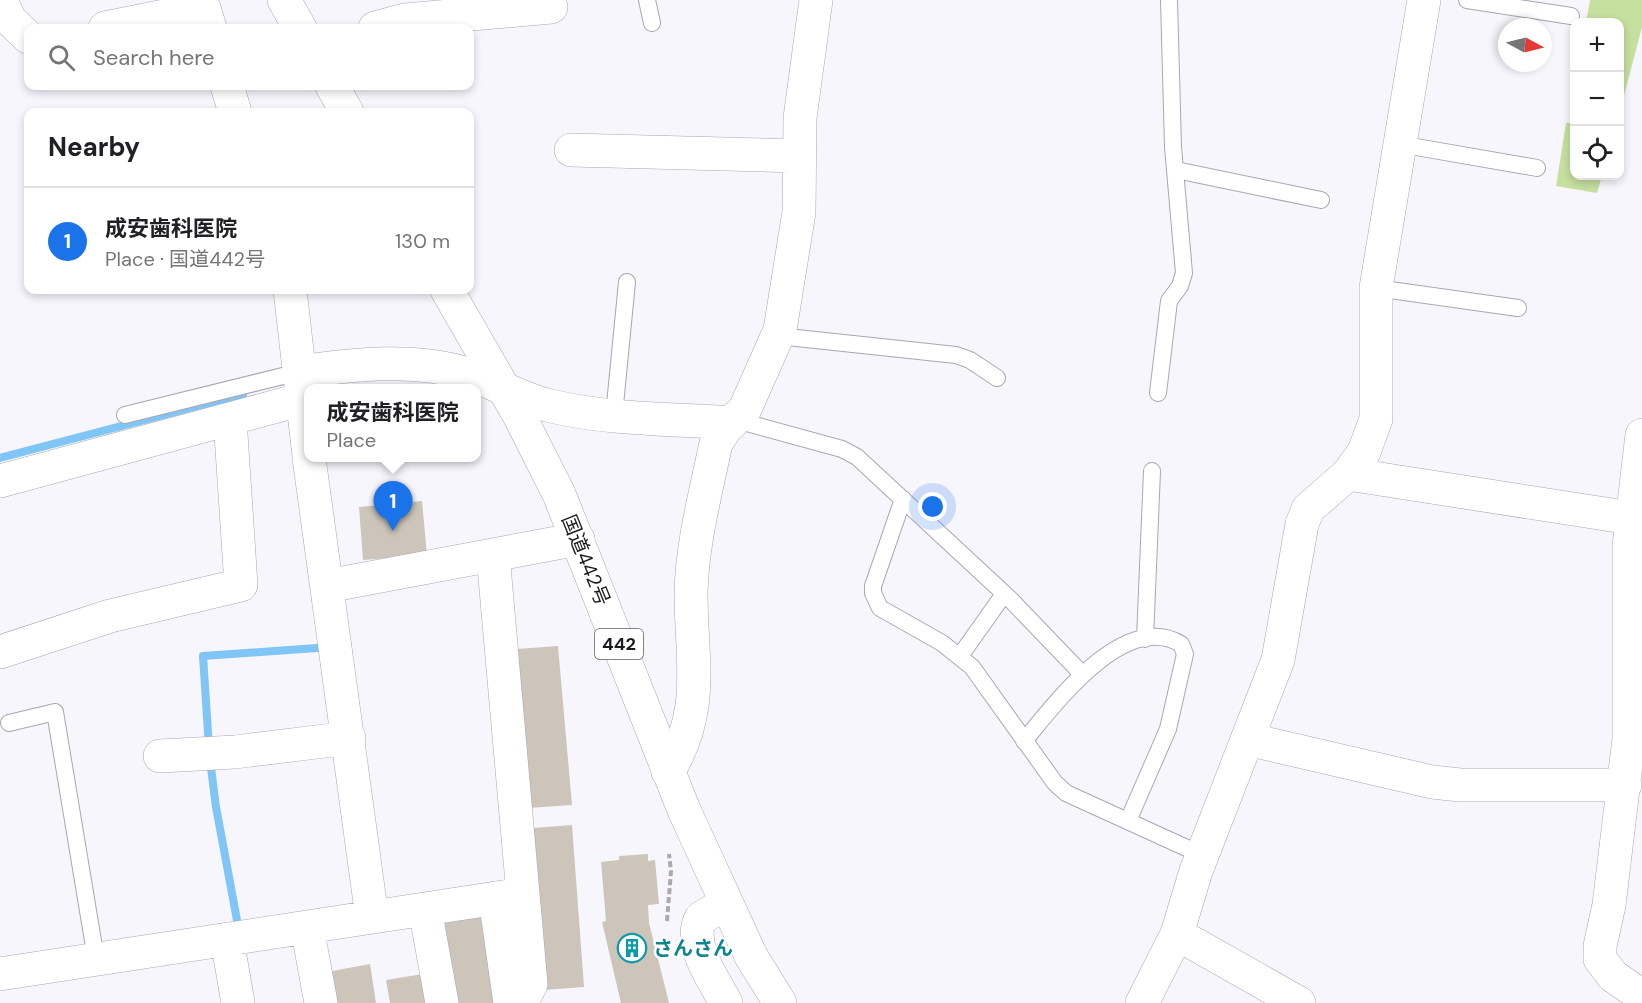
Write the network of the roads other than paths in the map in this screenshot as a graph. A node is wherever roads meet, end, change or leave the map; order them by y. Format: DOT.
graph roads {
  1 [pos="284,0"];
  2 [pos="647,0"];
  3 [pos="816,0"];
  4 [pos="1169,0"];
  5 [pos="1424,0"];
  6 [pos="1467,0"];
  7 [pos="551,7"];
  8 [pos="1571,16"];
  9 [pos="652,23"];
  10 [pos="125,24"];
  11 [pos="209,24"];
  12 [pos="298,24"];
  13 [pos="390,24"];
  14 [pos="228,90"];
  15 [pos="334,90"];
  16 [pos="234,108"];
  17 [pos="346,108"];
  18 [pos="1399,144"];
  19 [pos="571,150"];
  20 [pos="799,156"];
  21 [pos="1536,168"];
  22 [pos="1176,170"];
  23 [pos="1321,200"];
  24 [pos="627,282"];
  25 [pos="1376,288"];
  26 [pos="290,294"];
  27 [pos="449,294"];
  28 [pos="1518,308"];
  29 [pos="778,336"];
  30 [pos="997,378"];
  31 [pos="305,384"];
  32 [pos="304,385"];
  33 [pos="301,386"];
  34 [pos="504,388"];
  35 [pos="1158,393"];
  36 [pos="304,413"];
  37 [pos="125,415"];
  38 [pos="614,415"];
  39 [pos="230,418"];
  40 [pos="734,421"];
  41 [pos="1642,435"];
  42 [pos="310,462"];
  43 [pos="1152,471"];
  44 [pos="1348,474"];
  45 [pos="0,481"];
  46 [pos="903,499"];
  47 [pos="1631,518"];
  48 [pos="578,539"];
  49 [pos="493,555"];
  50 [pos="327,586"];
  51 [pos="1004,594"];
  52 [pos="1635,620"];
  53 [pos="1145,639"];
  54 [pos="0,652"];
  55 [pos="960,656"];
  56 [pos="1082,674"];
  57 [pos="9,723"];
  58 [pos="349,738"];
  59 [pos="1247,739"];
  60 [pos="1024,741"];
  61 [pos="1635,741"];
  62 [pos="160,756"];
  63 [pos="668,772"];
  64 [pos="1625,785"];
  65 [pos="1128,821"];
  66 [pos="1202,855"];
  67 [pos="509,896"];
  68 [pos="726,903"];
  69 [pos="425,909"];
  70 [pos="372,917"];
  71 [pos="308,927"];
  72 [pos="1177,934"];
  73 [pos="227,939"];
  74 [pos="96,959"];
  75 [pos="0,974"];
  76 [pos="1642,996"];
  77 [pos="238,1003"];
  78 [pos="321,1003"];
  79 [pos="442,1003"];
  80 [pos="511,1003"];
  81 [pos="726,1003"];
  82 [pos="780,1003"];
  83 [pos="1142,1003"];
  84 [pos="1299,1003"];
  1 -- 12 [label="main road"];
  2 -- 9 [label="lane"];
  3 -- 20 [label="main road"];
  4 -- 22 [label="lane"];
  5 -- 18 [label="main road"];
  6 -- 8 [label="lane"];
  7 -- 13 [label="main road"];
  10 -- 11 [label="main road"];
  14 -- 16 [label="main road"];
  15 -- 17 [label="main road"];
  18 -- 21 [label="lane"];
  18 -- 25 [label="main road"];
  19 -- 20 [label="main road"];
  20 -- 29 [label="main road"];
  22 -- 23 [label="lane"];
  22 -- 35 [label="lane"];
  24 -- 38 [label="lane"];
  25 -- 28 [label="lane"];
  25 -- 44 [label="main road"];
  26 -- 33 [label="main road"];
  27 -- 34 [label="main road, 国道442号 / 442"];
  29 -- 30 [label="lane"];
  29 -- 40 [label="main road"];
  31 -- 34 [label="main road"];
  32 -- 33 [label="main road"];
  33 -- 36 [label="main road"];
  33 -- 37 [label="lane"];
  33 -- 39 [label="main road"];
  34 -- 38 [label="main road"];
  34 -- 48 [label="main road, 国道442号 / 442"];
  38 -- 40 [label="main road"];
  39 -- 45 [label="main road"];
  39 -- 54 [label="main road"];
  40 -- 46 [label="lane"];
  40 -- 63 [label="main road"];
  41 -- 47 [label="main road"];
  42 -- 50 [label="main road"];
  43 -- 53 [label="lane"];
  44 -- 47 [label="main road"];
  44 -- 59 [label="main road"];
  46 -- 51 [label="lane"];
  46 -- 55 [label="lane"];
  47 -- 52 [label="main road"];
  48 -- 49 [label="main road"];
  48 -- 63 [label="main road, 国道442号 / 442"];
  49 -- 50 [label="main road"];
  49 -- 67 [label="main road"];
  50 -- 58 [label="main road"];
  51 -- 55 [label="lane"];
  51 -- 56 [label="lane"];
  52 -- 61 [label="main road"];
  53 -- 56 [label="lane"];
  53 -- 65 [label="lane"];
  55 -- 60 [label="lane"];
  56 -- 60 [label="lane"];
  57 -- 74 [label="lane"];
  58 -- 62 [label="main road"];
  58 -- 70 [label="main road"];
  59 -- 64 [label="main road"];
  59 -- 66 [label="main road"];
  60 -- 65 [label="lane"];
  61 -- 64 [label="main road"];
  63 -- 68 [label="main road, 国道442号 / 442"];
  64 -- 76 [label="main road"];
  65 -- 66 [label="lane"];
  66 -- 72 [label="main road"];
  67 -- 69 [label="main road"];
  67 -- 80 [label="main road"];
  68 -- 81 [label="main road"];
  68 -- 82 [label="main road, 国道442号 / 442"];
  69 -- 70 [label="main road"];
  69 -- 79 [label="main road"];
  70 -- 71 [label="main road"];
  71 -- 73 [label="main road"];
  71 -- 78 [label="main road"];
  72 -- 83 [label="main road"];
  72 -- 84 [label="main road"];
  73 -- 74 [label="main road"];
  73 -- 77 [label="main road"];
  74 -- 75 [label="main road"];
}
